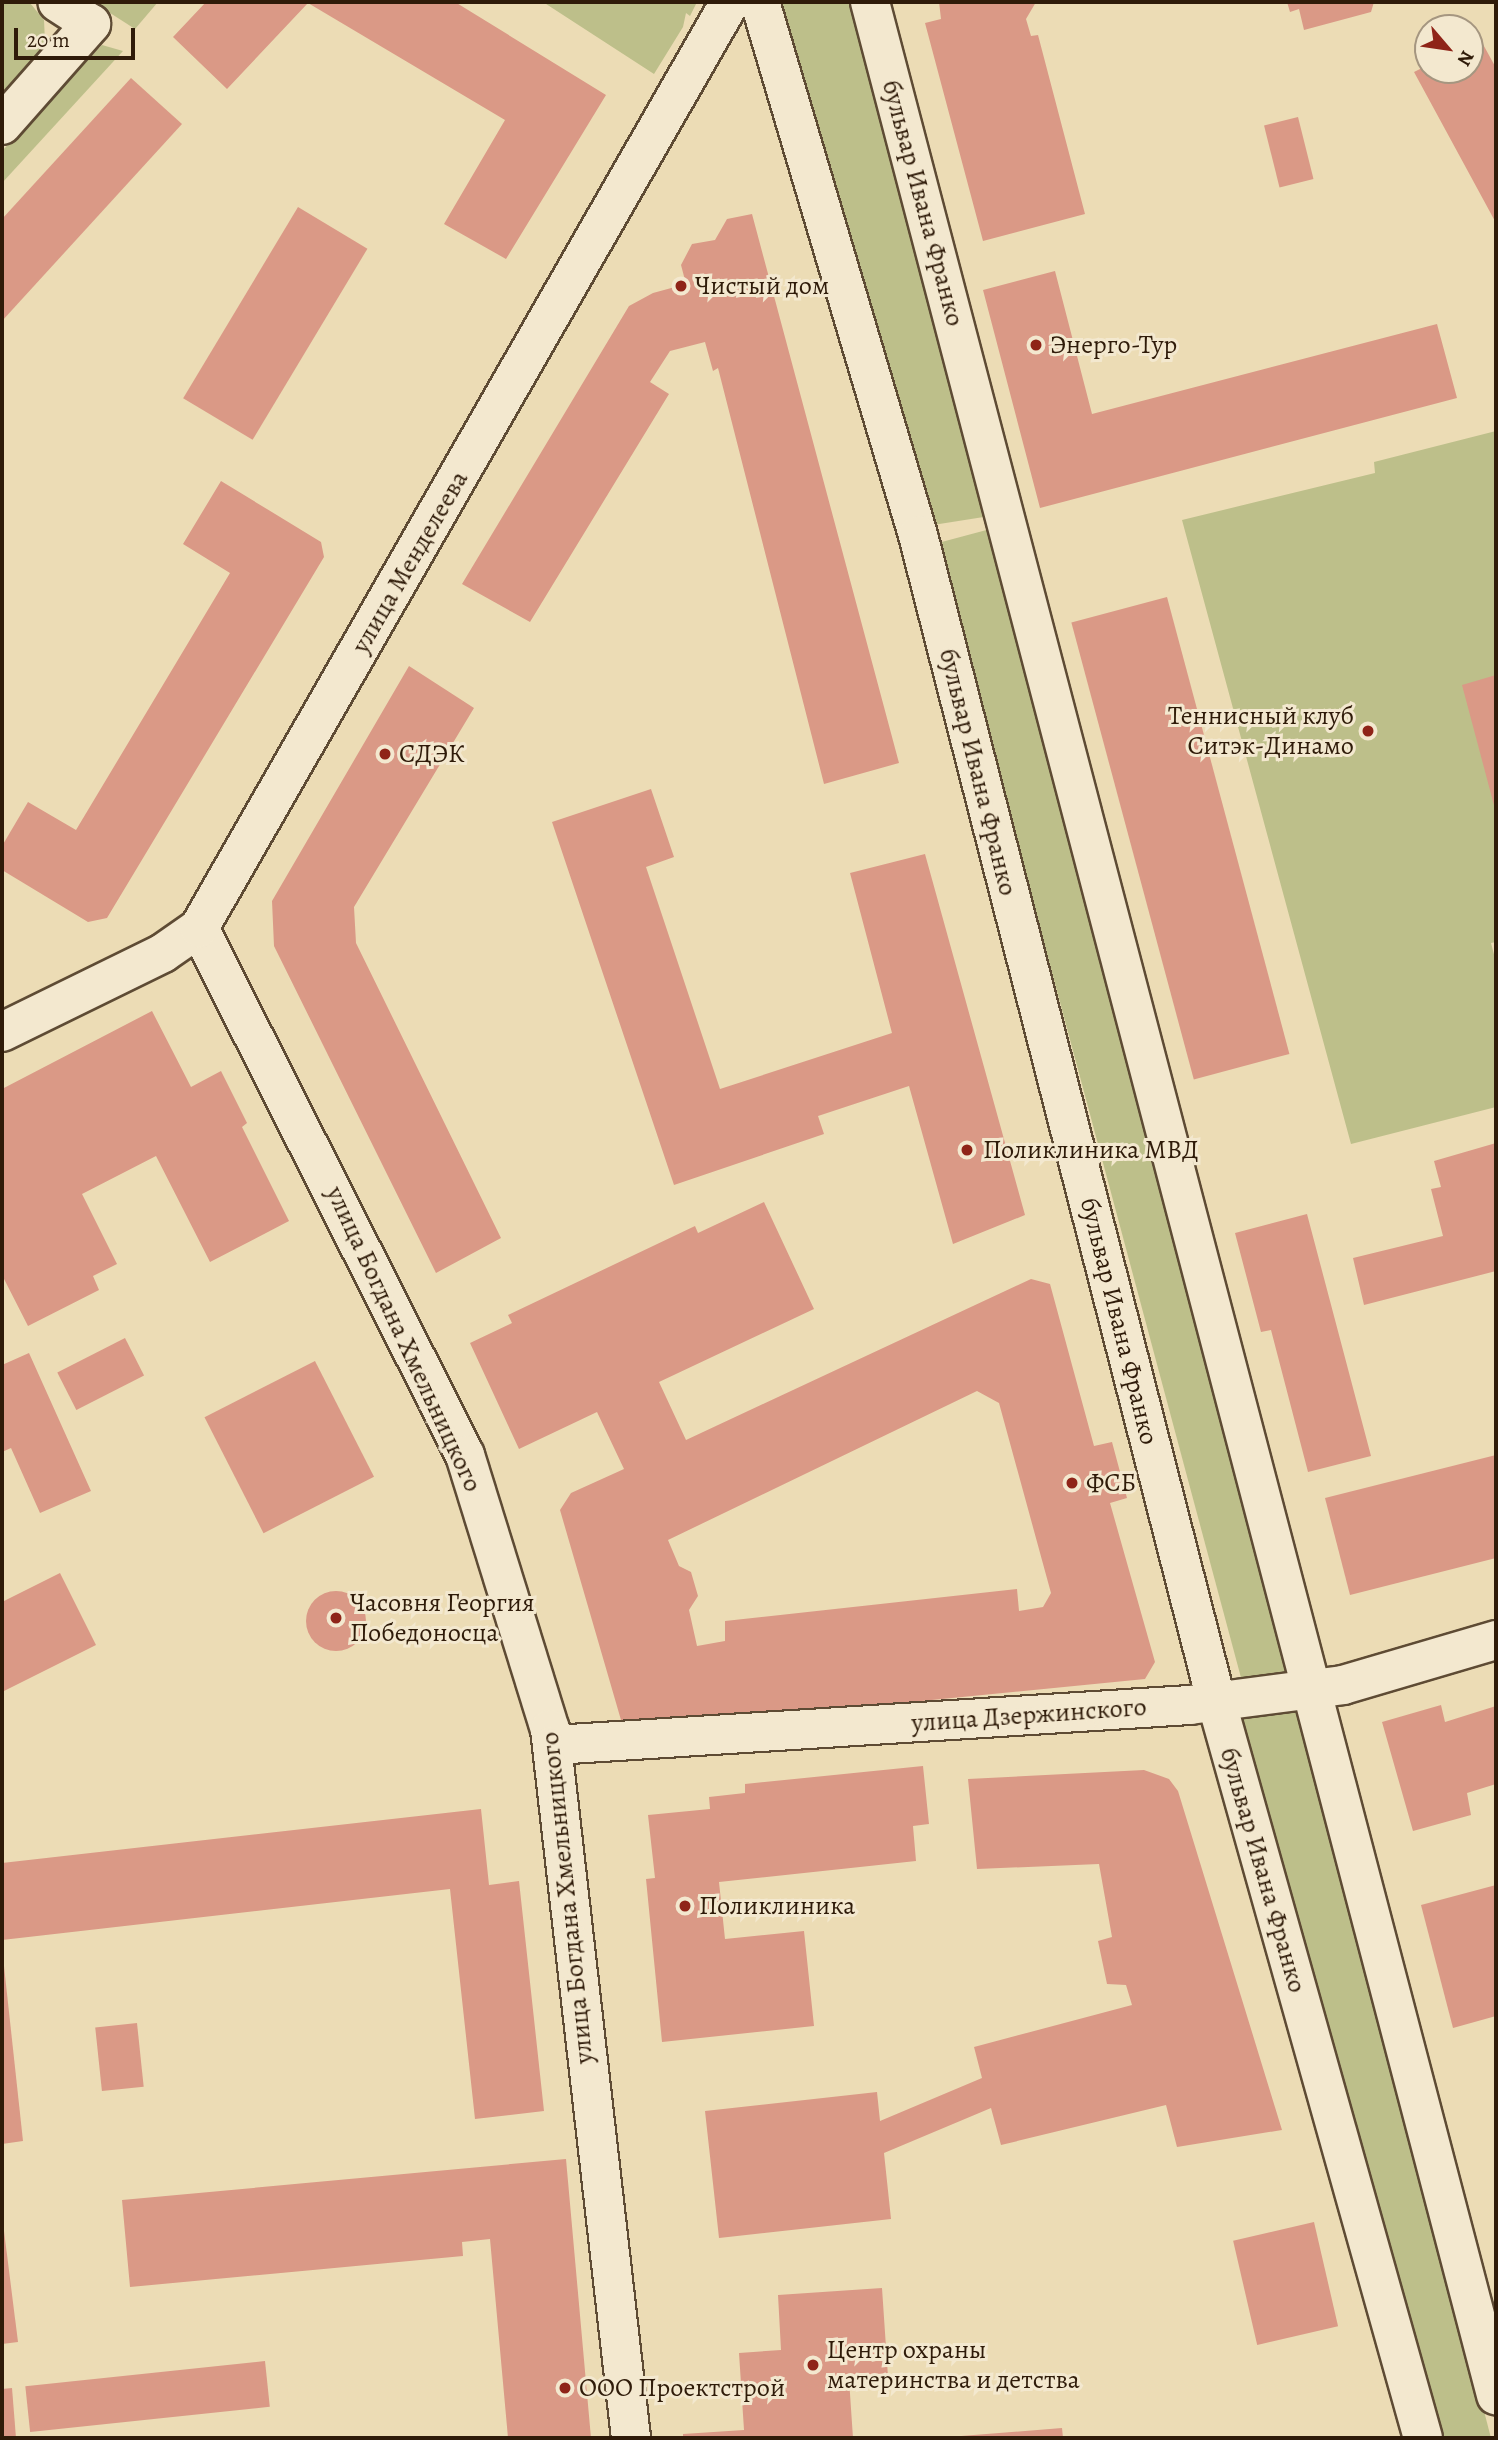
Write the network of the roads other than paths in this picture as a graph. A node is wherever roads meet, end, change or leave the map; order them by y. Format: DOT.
graph roads {
  1 [pos="57,2"];
  2 [pos="730,2"];
  3 [pos="760,2"];
  4 [pos="870,2"];
  5 [pos="2,125"];
  6 [pos="199,928"];
  7 [pos="2,1032"];
  8 [pos="1496,1640"];
  9 [pos="1313,1689"];
  10 [pos="1216,1700"];
  11 [pos="554,1745"];
  12 [pos="1496,2395"];
  13 [pos="631,2438"];
  14 [pos="1423,2438"];
  1 -- 5 [label="street"];
  2 -- 6 [label="street, улица Менделеева"];
  3 -- 10 [label="street, бульвар Ивана Франко"];
  4 -- 9 [label="street, бульвар Ивана Франко"];
  6 -- 7 [label="street, улица Менделеева"];
  6 -- 11 [label="street, улица Богдана Хмельницкого"];
  8 -- 9 [label="street, улица Дзержинского"];
  9 -- 10 [label="street, улица Дзержинского"];
  9 -- 12 [label="street, бульвар Ивана Франко"];
  10 -- 11 [label="street, улица Дзержинского"];
  10 -- 14 [label="street, бульвар Ивана Франко"];
  11 -- 13 [label="street, улица Богдана Хмельницкого"];
}
